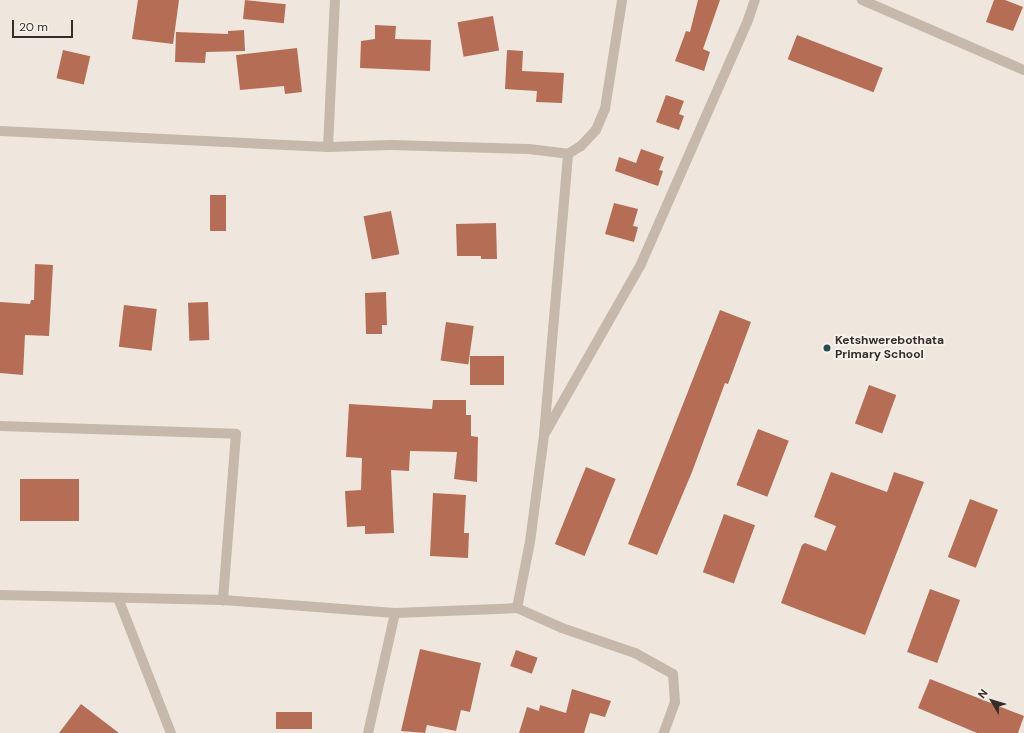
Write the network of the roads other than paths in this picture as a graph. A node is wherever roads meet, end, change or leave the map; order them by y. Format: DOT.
graph roads {
  1 [pos="335,0"];
  2 [pos="622,0"];
  3 [pos="755,0"];
  4 [pos="862,0"];
  5 [pos="1024,70"];
  6 [pos="0,131"];
  7 [pos="328,147"];
  8 [pos="568,154"];
  9 [pos="0,426"];
  10 [pos="544,435"];
  11 [pos="0,595"];
  12 [pos="118,598"];
  13 [pos="223,600"];
  14 [pos="518,608"];
  15 [pos="395,613"];
  16 [pos="171,733"];
  17 [pos="368,733"];
  18 [pos="664,733"];
  1 -- 7 [label="street"];
  2 -- 8 [label="street"];
  3 -- 10 [label="street"];
  4 -- 5 [label="street"];
  6 -- 7 [label="street"];
  7 -- 8 [label="street"];
  8 -- 10 [label="street"];
  9 -- 13 [label="street"];
  10 -- 14 [label="street"];
  11 -- 12 [label="street"];
  12 -- 13 [label="street"];
  12 -- 16 [label="street"];
  13 -- 15 [label="street"];
  14 -- 15 [label="street"];
  14 -- 18 [label="street"];
  15 -- 17 [label="street"];
}
